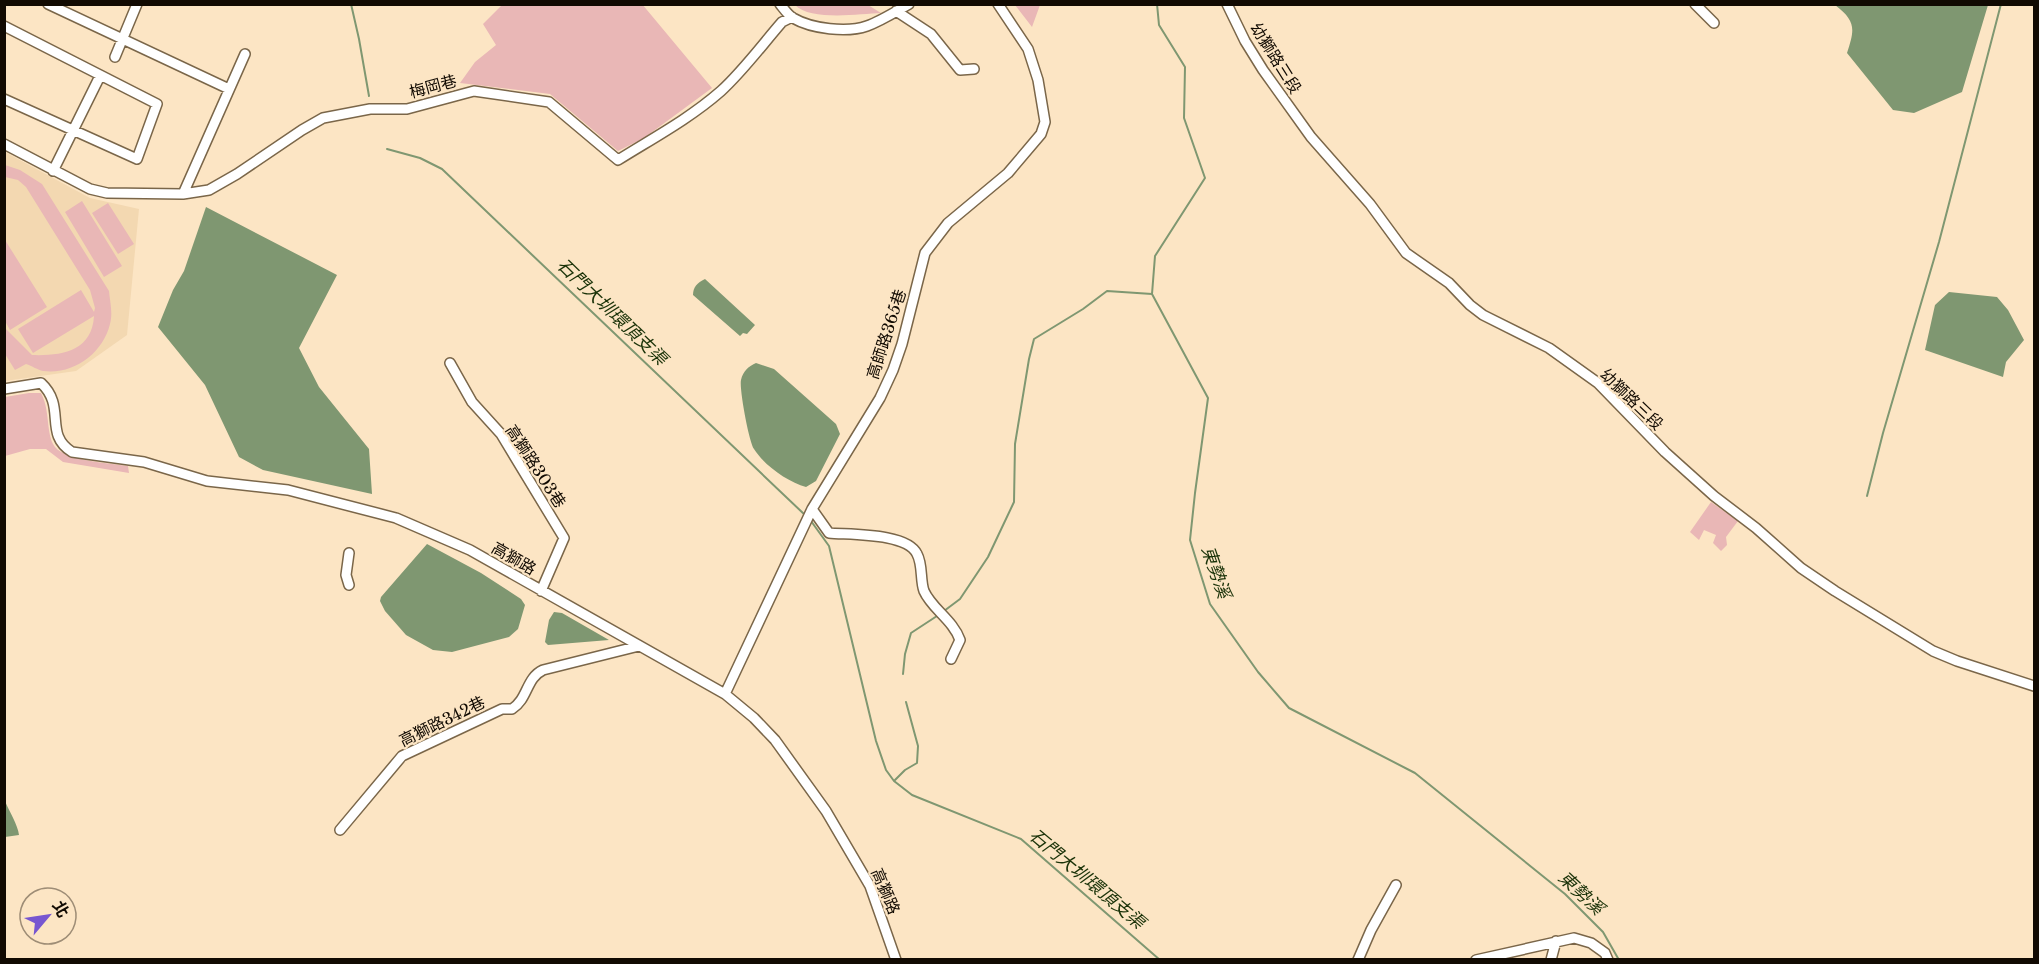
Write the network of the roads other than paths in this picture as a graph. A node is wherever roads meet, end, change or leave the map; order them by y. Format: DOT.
graph roads {
  1 [pos="48,4"];
  2 [pos="137,4"];
  3 [pos="780,4"];
  4 [pos="909,4"];
  5 [pos="998,4"];
  6 [pos="1227,4"];
  7 [pos="1695,4"];
  8 [pos="896,11"];
  9 [pos="792,17"];
  10 [pos="1714,23"];
  11 [pos="4,26"];
  12 [pos="121,39"];
  13 [pos="245,54"];
  14 [pos="115,57"];
  15 [pos="974,69"];
  16 [pos="100,76"];
  17 [pos="229,89"];
  18 [pos="4,99"];
  19 [pos="73,131"];
  20 [pos="4,144"];
  21 [pos="53,171"];
  22 [pos="183,195"];
  23 [pos="450,363"];
  24 [pos="4,389"];
  25 [pos="812,509"];
  26 [pos="349,554"];
  27 [pos="349,585"];
  28 [pos="541,591"];
  29 [pos="639,646"];
  30 [pos="951,659"];
  31 [pos="2034,686"];
  32 [pos="724,694"];
  33 [pos="340,830"];
  34 [pos="1396,885"];
  35 [pos="1556,941"];
  36 [pos="896,960"];
  37 [pos="1358,960"];
  38 [pos="1476,960"];
  39 [pos="1551,960"];
  40 [pos="1608,960"];
  1 -- 12 [label="street"];
  2 -- 12 [label="street"];
  3 -- 9 [label="street"];
  4 -- 8 [label="street"];
  5 -- 25 [label="street, 高師路365巷"];
  6 -- 31 [label="street, 幼獅路三段"];
  7 -- 10 [label="street"];
  8 -- 9 [label="street"];
  8 -- 15 [label="street"];
  9 -- 22 [label="street, 梅岡巷"];
  11 -- 16 [label="street"];
  12 -- 14 [label="street"];
  12 -- 17 [label="street"];
  13 -- 17 [label="street"];
  16 -- 19 [label="street"];
  16 -- 19 [label="street"];
  17 -- 22 [label="street"];
  18 -- 19 [label="street"];
  19 -- 21 [label="street"];
  20 -- 21 [label="street, 梅岡巷"];
  21 -- 22 [label="street, 梅岡巷"];
  23 -- 28 [label="street, 高獅路303巷"];
  24 -- 28 [label="street, 高獅路"];
  25 -- 30 [label="street"];
  25 -- 32 [label="street, 高師路365巷"];
  26 -- 27 [label="street"];
  28 -- 29 [label="street, 高獅路"];
  29 -- 32 [label="street, 高獅路"];
  29 -- 33 [label="street, 高獅路342巷"];
  32 -- 36 [label="street, 高獅路"];
  34 -- 37 [label="street"];
  35 -- 38 [label="street"];
  35 -- 39 [label="street"];
  35 -- 40 [label="street"];
}
